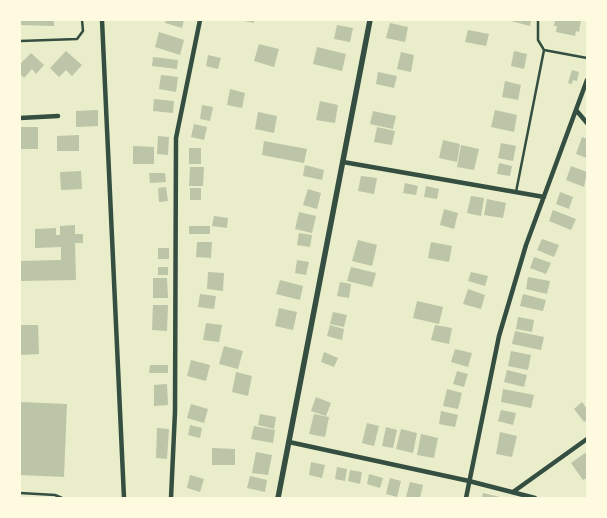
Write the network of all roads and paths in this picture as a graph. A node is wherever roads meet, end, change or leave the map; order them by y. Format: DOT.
graph roads {
  1 [pos="82,20"];
  2 [pos="102,20"];
  3 [pos="200,20"];
  4 [pos="370,20"];
  5 [pos="538,20"];
  6 [pos="20,41"];
  7 [pos="544,50"];
  8 [pos="587,58"];
  9 [pos="587,80"];
  10 [pos="576,110"];
  11 [pos="58,116"];
  12 [pos="20,118"];
  13 [pos="587,123"];
  14 [pos="343,162"];
  15 [pos="516,192"];
  16 [pos="544,197"];
  17 [pos="587,438"];
  18 [pos="289,442"];
  19 [pos="469,481"];
  20 [pos="513,492"];
  21 [pos="20,493"];
  22 [pos="62,498"];
  23 [pos="124,498"];
  24 [pos="171,498"];
  25 [pos="278,498"];
  26 [pos="466,498"];
  27 [pos="535,498"];
  1 -- 6 [label="lane"];
  2 -- 23 [label="street"];
  3 -- 24 [label="street"];
  4 -- 14 [label="street"];
  5 -- 7 [label="lane"];
  7 -- 8 [label="lane"];
  7 -- 15 [label="lane"];
  9 -- 10 [label="street"];
  10 -- 13 [label="street"];
  10 -- 16 [label="street"];
  11 -- 12 [label="street"];
  14 -- 15 [label="street"];
  14 -- 18 [label="street"];
  15 -- 16 [label="street"];
  16 -- 19 [label="street"];
  17 -- 20 [label="street"];
  18 -- 19 [label="street"];
  18 -- 25 [label="street"];
  19 -- 20 [label="street"];
  19 -- 26 [label="street"];
  20 -- 27 [label="street"];
  21 -- 22 [label="lane"];
}
